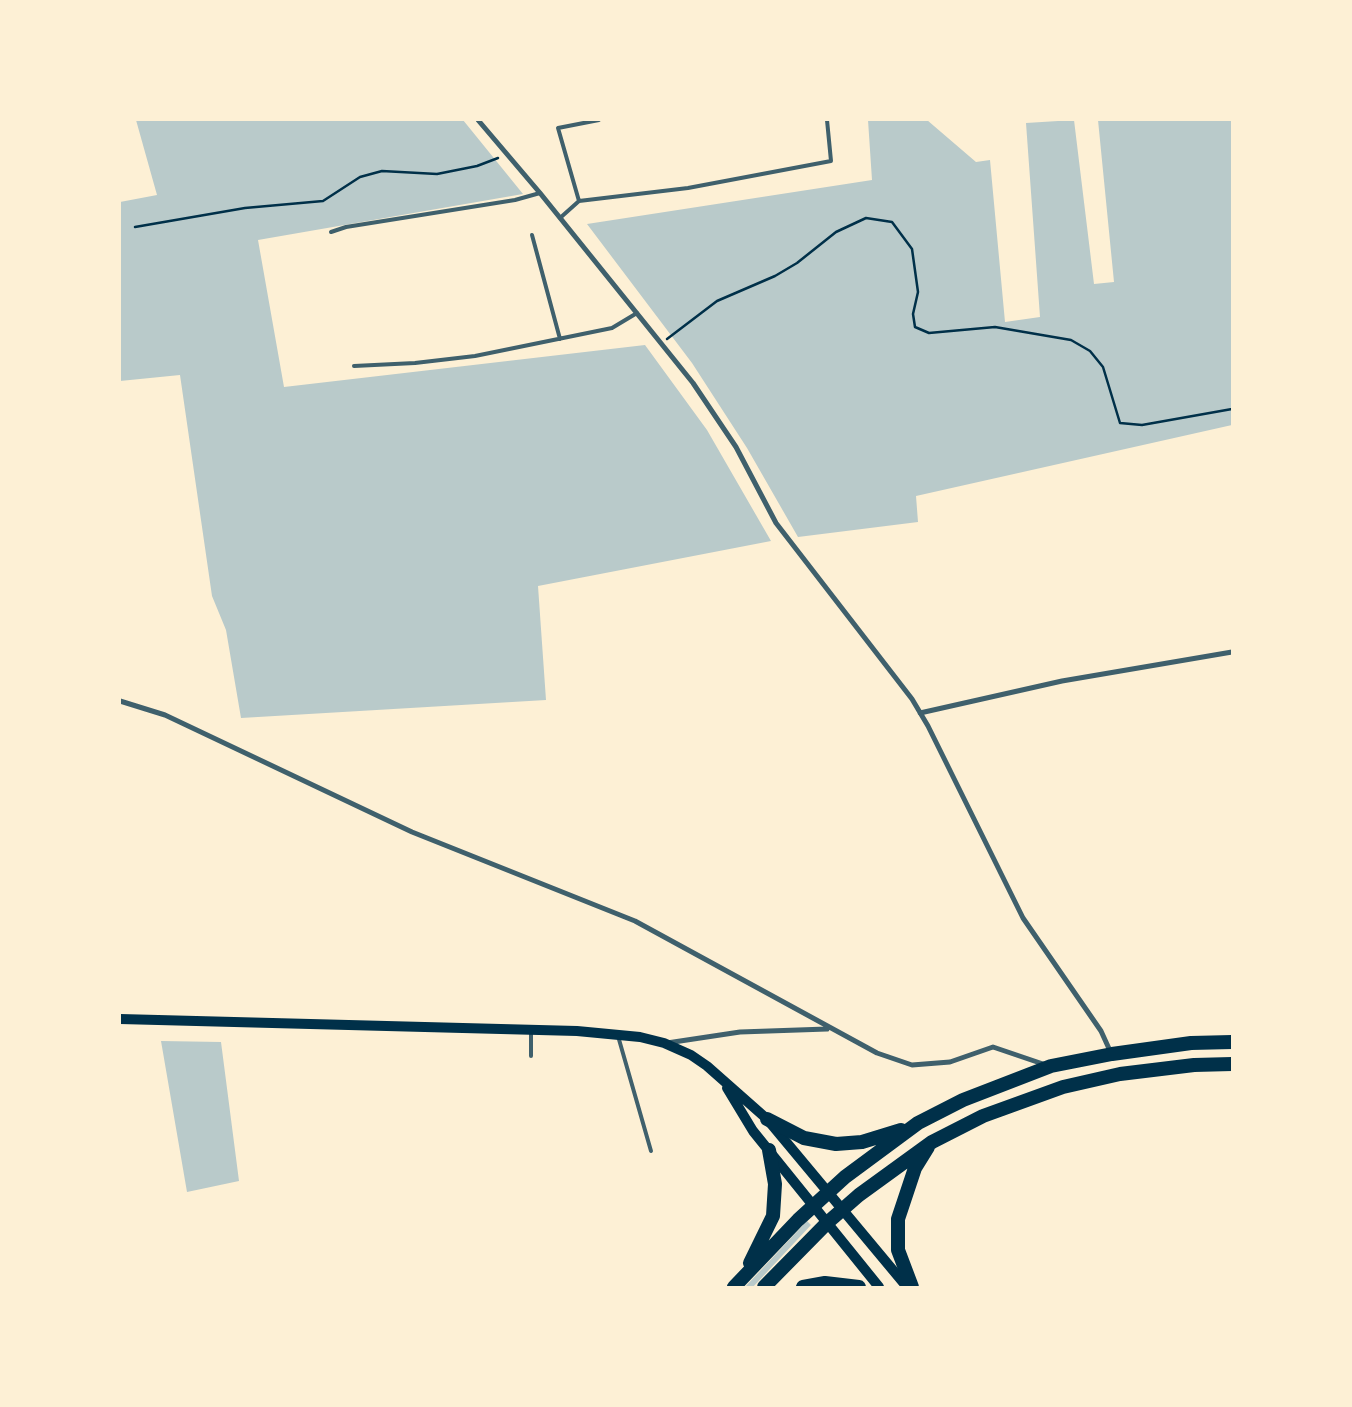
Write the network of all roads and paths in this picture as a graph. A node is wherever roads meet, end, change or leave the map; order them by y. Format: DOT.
graph roads {
  1 [pos="478,120"];
  2 [pos="599,120"];
  3 [pos="827,120"];
  4 [pos="506,155"];
  5 [pos="540,193"];
  6 [pos="579,201"];
  7 [pos="560,218"];
  8 [pos="135,226"];
  9 [pos="331,232"];
  10 [pos="532,235"];
  11 [pos="637,313"];
  12 [pos="560,339"];
  13 [pos="660,343"];
  14 [pos="354,366"];
  15 [pos="1232,409"];
  16 [pos="1232,652"];
  17 [pos="120,701"];
  18 [pos="920,712"];
  19 [pos="120,1019"];
  20 [pos="531,1029"];
  21 [pos="830,1029"];
  22 [pos="618,1034"];
  23 [pos="1232,1042"];
  24 [pos="664,1043"];
  25 [pos="1112,1054"];
  26 [pos="531,1056"];
  27 [pos="1232,1064"];
  28 [pos="1051,1066"];
  29 [pos="720,1076"];
  30 [pos="767,1119"];
  31 [pos="918,1123"];
  32 [pos="932,1142"];
  33 [pos="651,1150"];
  34 [pos="769,1150"];
  35 [pos="828,1192"];
  36 [pos="813,1206"];
  37 [pos="842,1209"];
  38 [pos="827,1223"];
  39 [pos="738,1283"];
  40 [pos="764,1287"];
  41 [pos="803,1287"];
  42 [pos="859,1287"];
  43 [pos="879,1287"];
  44 [pos="907,1287"];
  45 [pos="912,1287"];
  1 -- 4 [label="street"];
  2 -- 6 [label="lane"];
  3 -- 6 [label="lane"];
  4 -- 5 [label="street"];
  4 -- 8 [label="path"];
  5 -- 7 [label="street"];
  5 -- 9 [label="lane"];
  6 -- 7 [label="lane"];
  7 -- 11 [label="street"];
  10 -- 12 [label="lane"];
  11 -- 12 [label="lane"];
  11 -- 13 [label="street"];
  12 -- 14 [label="lane"];
  13 -- 15 [label="path"];
  13 -- 18 [label="street"];
  16 -- 18 [label="street"];
  17 -- 21 [label="street"];
  18 -- 25 [label="street"];
  19 -- 20 [label="main road"];
  20 -- 22 [label="main road"];
  20 -- 26 [label="lane"];
  21 -- 24 [label="street"];
  21 -- 28 [label="street"];
  22 -- 24 [label="main road"];
  22 -- 33 [label="lane"];
  23 -- 25 [label="highway"];
  24 -- 29 [label="main road"];
  25 -- 28 [label="highway"];
  27 -- 32 [label="highway"];
  28 -- 31 [label="highway"];
  29 -- 30 [label="main road"];
  29 -- 34 [label="main road"];
  30 -- 31 [label="highway"];
  30 -- 35 [label="main road"];
  31 -- 35 [label="highway"];
  32 -- 37 [label="highway"];
  32 -- 45 [label="highway"];
  34 -- 36 [label="main road"];
  34 -- 39 [label="highway"];
  35 -- 36 [label="highway"];
  35 -- 37 [label="main road"];
  36 -- 38 [label="main road"];
  36 -- 39 [label="highway"];
  37 -- 38 [label="highway"];
  37 -- 44 [label="main road"];
  38 -- 40 [label="highway"];
  38 -- 43 [label="main road"];
  41 -- 42 [label="highway"];
}
